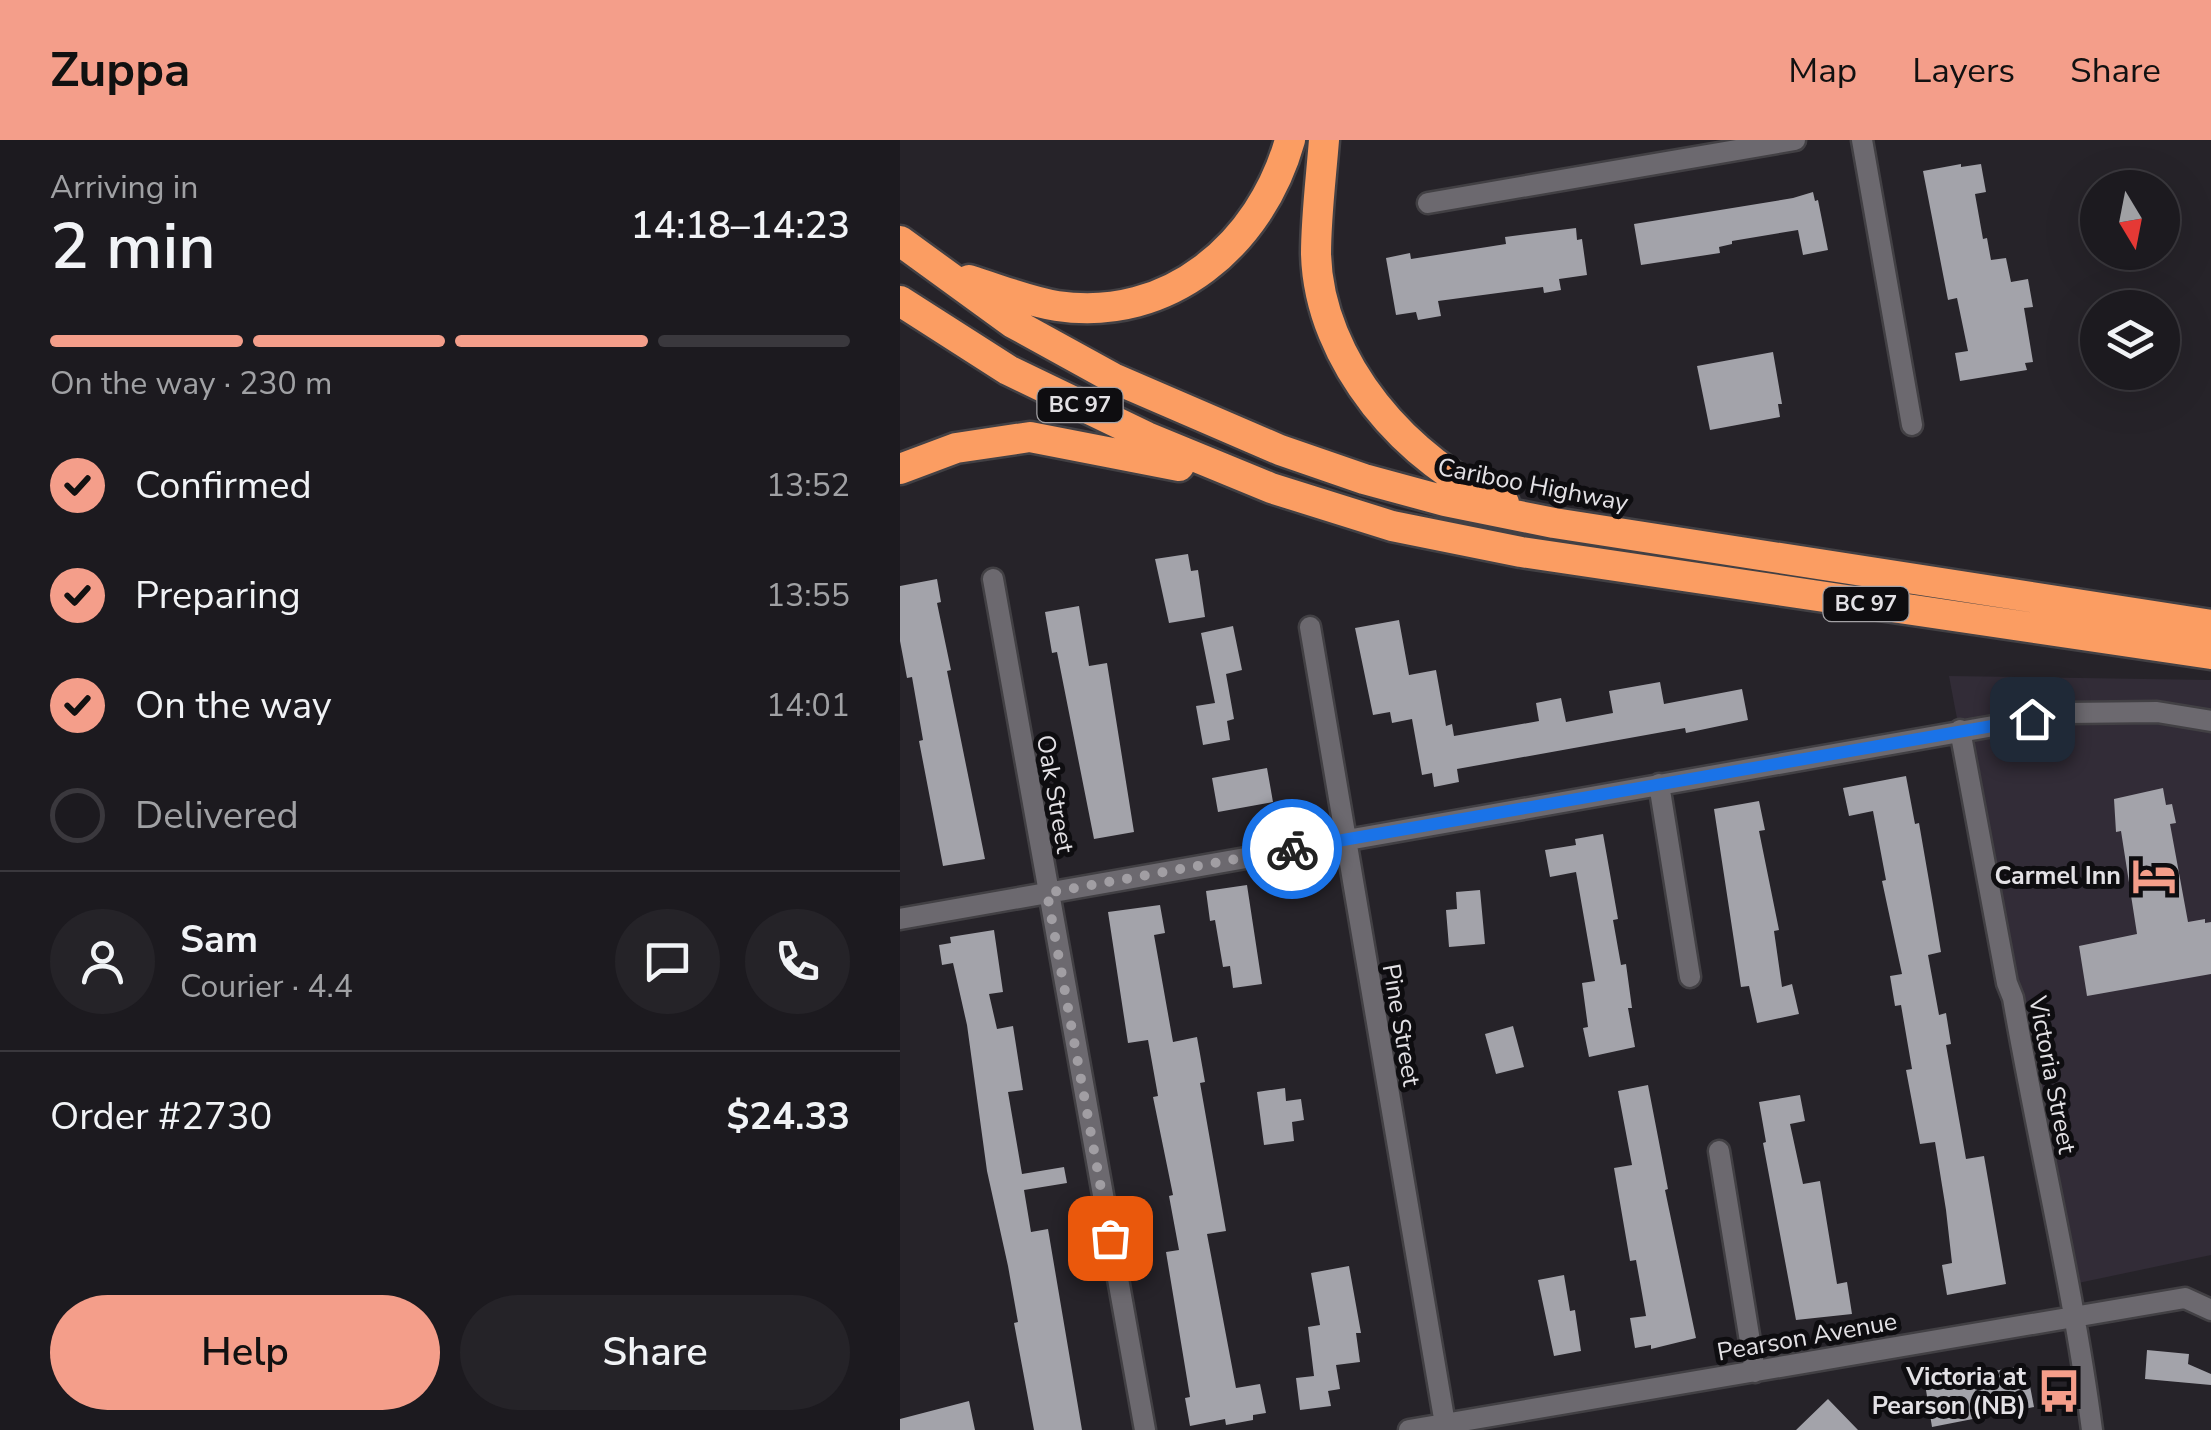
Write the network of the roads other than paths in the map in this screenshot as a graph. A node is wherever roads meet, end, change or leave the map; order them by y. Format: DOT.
graph roads {
  1 [pos="1290,140"];
  2 [pos="1324,140"];
  3 [pos="1795,140"];
  4 [pos="1862,140"];
  5 [pos="1428,204"];
  6 [pos="900,241"];
  7 [pos="950,275"];
  8 [pos="900,301"];
  9 [pos="1912,424"];
  10 [pos="900,470"];
  11 [pos="1271,488"];
  12 [pos="1554,523"];
  13 [pos="993,579"];
  14 [pos="2211,624"];
  15 [pos="1310,628"];
  16 [pos="2211,654"];
  17 [pos="2211,721"];
  18 [pos="1960,730"];
  19 [pos="1659,784"];
  20 [pos="1344,840"];
  21 [pos="1047,893"];
  22 [pos="900,919"];
  23 [pos="1690,978"];
  24 [pos="1719,1151"];
  25 [pos="2211,1310"];
  26 [pos="2076,1317"];
  27 [pos="1755,1372"];
  28 [pos="1446,1427"];
  29 [pos="1146,1430"];
  30 [pos="1409,1430"];
  31 [pos="2092,1430"];
  1 -- 7 [label="highway"];
  2 -- 12 [label="highway"];
  3 -- 5 [label="street"];
  4 -- 9 [label="street"];
  6 -- 7 [label="highway, Cariboo Highway / BC 97"];
  7 -- 12 [label="highway, Cariboo Highway / BC 97"];
  8 -- 11 [label="highway, BC 97"];
  10 -- 11 [label="highway"];
  11 -- 16 [label="highway, BC 97"];
  12 -- 14 [label="highway, Cariboo Highway / BC 97"];
  13 -- 21 [label="street, Oak Street"];
  15 -- 20 [label="street, Pine Street"];
  17 -- 18 [label="street"];
  18 -- 19 [label="street"];
  18 -- 26 [label="street, Victoria Street"];
  19 -- 20 [label="street"];
  19 -- 23 [label="street"];
  20 -- 21 [label="street"];
  20 -- 28 [label="street, Pine Street"];
  21 -- 22 [label="street"];
  21 -- 29 [label="street, Oak Street"];
  24 -- 27 [label="street"];
  25 -- 26 [label="street, Pearson Avenue"];
  26 -- 27 [label="street, Pearson Avenue"];
  26 -- 31 [label="street, Victoria Street"];
  27 -- 28 [label="street, Pearson Avenue"];
  28 -- 30 [label="street, Pearson Avenue"];
}
